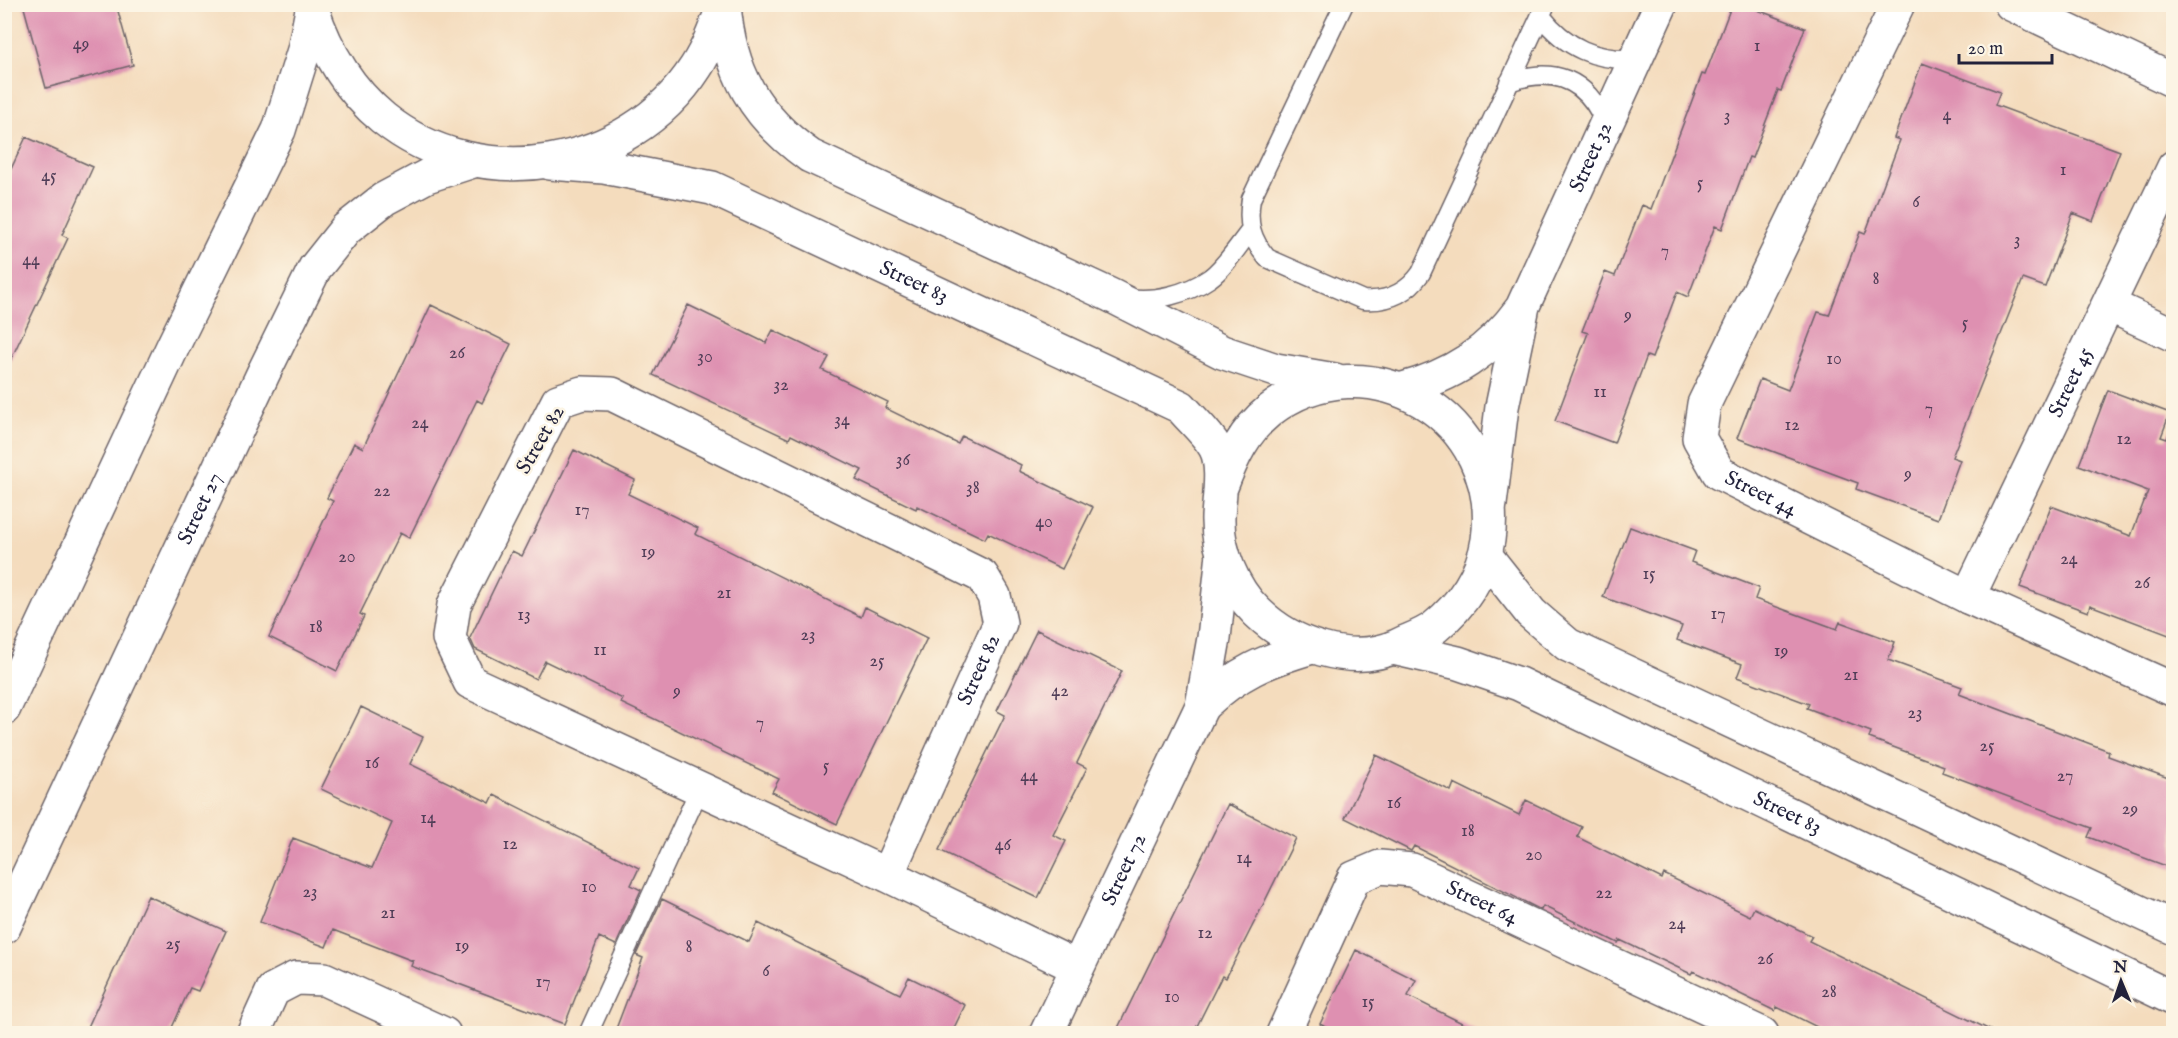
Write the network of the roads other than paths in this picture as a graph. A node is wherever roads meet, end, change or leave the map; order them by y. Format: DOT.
graph roads {
  1 [pos="724,4"];
  2 [pos="1344,4"];
  3 [pos="1661,4"];
  4 [pos="1898,4"];
  5 [pos="2011,4"];
  6 [pos="311,7"];
  7 [pos="1543,10"];
  8 [pos="1636,59"];
  9 [pos="2174,81"];
  10 [pos="1509,82"];
  11 [pos="1605,123"];
  12 [pos="474,161"];
  13 [pos="550,163"];
  14 [pos="2174,167"];
  15 [pos="1250,231"];
  16 [pos="1110,295"];
  17 [pos="2109,305"];
  18 [pos="1522,309"];
  19 [pos="2174,335"];
  20 [pos="1352,381"];
  21 [pos="1400,390"];
  22 [pos="1221,487"];
  23 [pos="1490,504"];
  24 [pos="1223,554"];
  25 [pos="1485,555"];
  26 [pos="1968,597"];
  27 [pos="1312,647"];
  28 [pos="1393,648"];
  29 [pos="2174,690"];
  30 [pos="1202,706"];
  31 [pos="4,708"];
  32 [pos="700,788"];
  33 [pos="886,875"];
  34 [pos="4,927"];
  35 [pos="2174,928"];
  36 [pos="1077,967"];
  37 [pos="2174,999"];
  38 [pos="253,1034"];
  39 [pos="444,1034"];
  40 [pos="588,1034"];
  41 [pos="1046,1034"];
  42 [pos="1283,1034"];
  43 [pos="1762,1034"];
  1 -- 13 [label="street"];
  1 -- 16 [label="street"];
  2 -- 15 [label="lane"];
  3 -- 8 [label="street, Street 32"];
  4 -- 26 [label="street, Street 44"];
  5 -- 9 [label="street"];
  6 -- 12 [label="street"];
  6 -- 31 [label="street"];
  7 -- 8 [label="lane"];
  7 -- 10 [label="lane"];
  8 -- 11 [label="street, Street 32"];
  10 -- 11 [label="lane"];
  10 -- 15 [label="lane"];
  11 -- 18 [label="street, Street 32"];
  12 -- 13 [label="street"];
  12 -- 34 [label="street, Street 27"];
  13 -- 22 [label="street, Street 83"];
  14 -- 17 [label="street, Street 45"];
  15 -- 16 [label="lane"];
  16 -- 20 [label="street"];
  17 -- 19 [label="street"];
  17 -- 26 [label="street, Street 45"];
  18 -- 21 [label="street, Street 32"];
  18 -- 23 [label="street, Street 32"];
  20 -- 21 [label="street"];
  20 -- 22 [label="street"];
  21 -- 23 [label="street"];
  22 -- 24 [label="street"];
  23 -- 25 [label="street, Street 32"];
  24 -- 27 [label="street"];
  24 -- 30 [label="street, Street 72"];
  25 -- 28 [label="street, Street 32"];
  25 -- 35 [label="street"];
  26 -- 29 [label="street, Street 44"];
  27 -- 28 [label="street"];
  27 -- 30 [label="street, Street 72"];
  28 -- 37 [label="street, Street 83"];
  30 -- 36 [label="street, Street 72"];
  32 -- 33 [label="street, Street 82"];
  32 -- 33 [label="street, Street 82"];
  32 -- 40 [label="lane"];
  33 -- 36 [label="street, Street 82"];
  36 -- 41 [label="street, Street 72"];
  38 -- 39 [label="street"];
  42 -- 43 [label="street, Street 64"];
}
